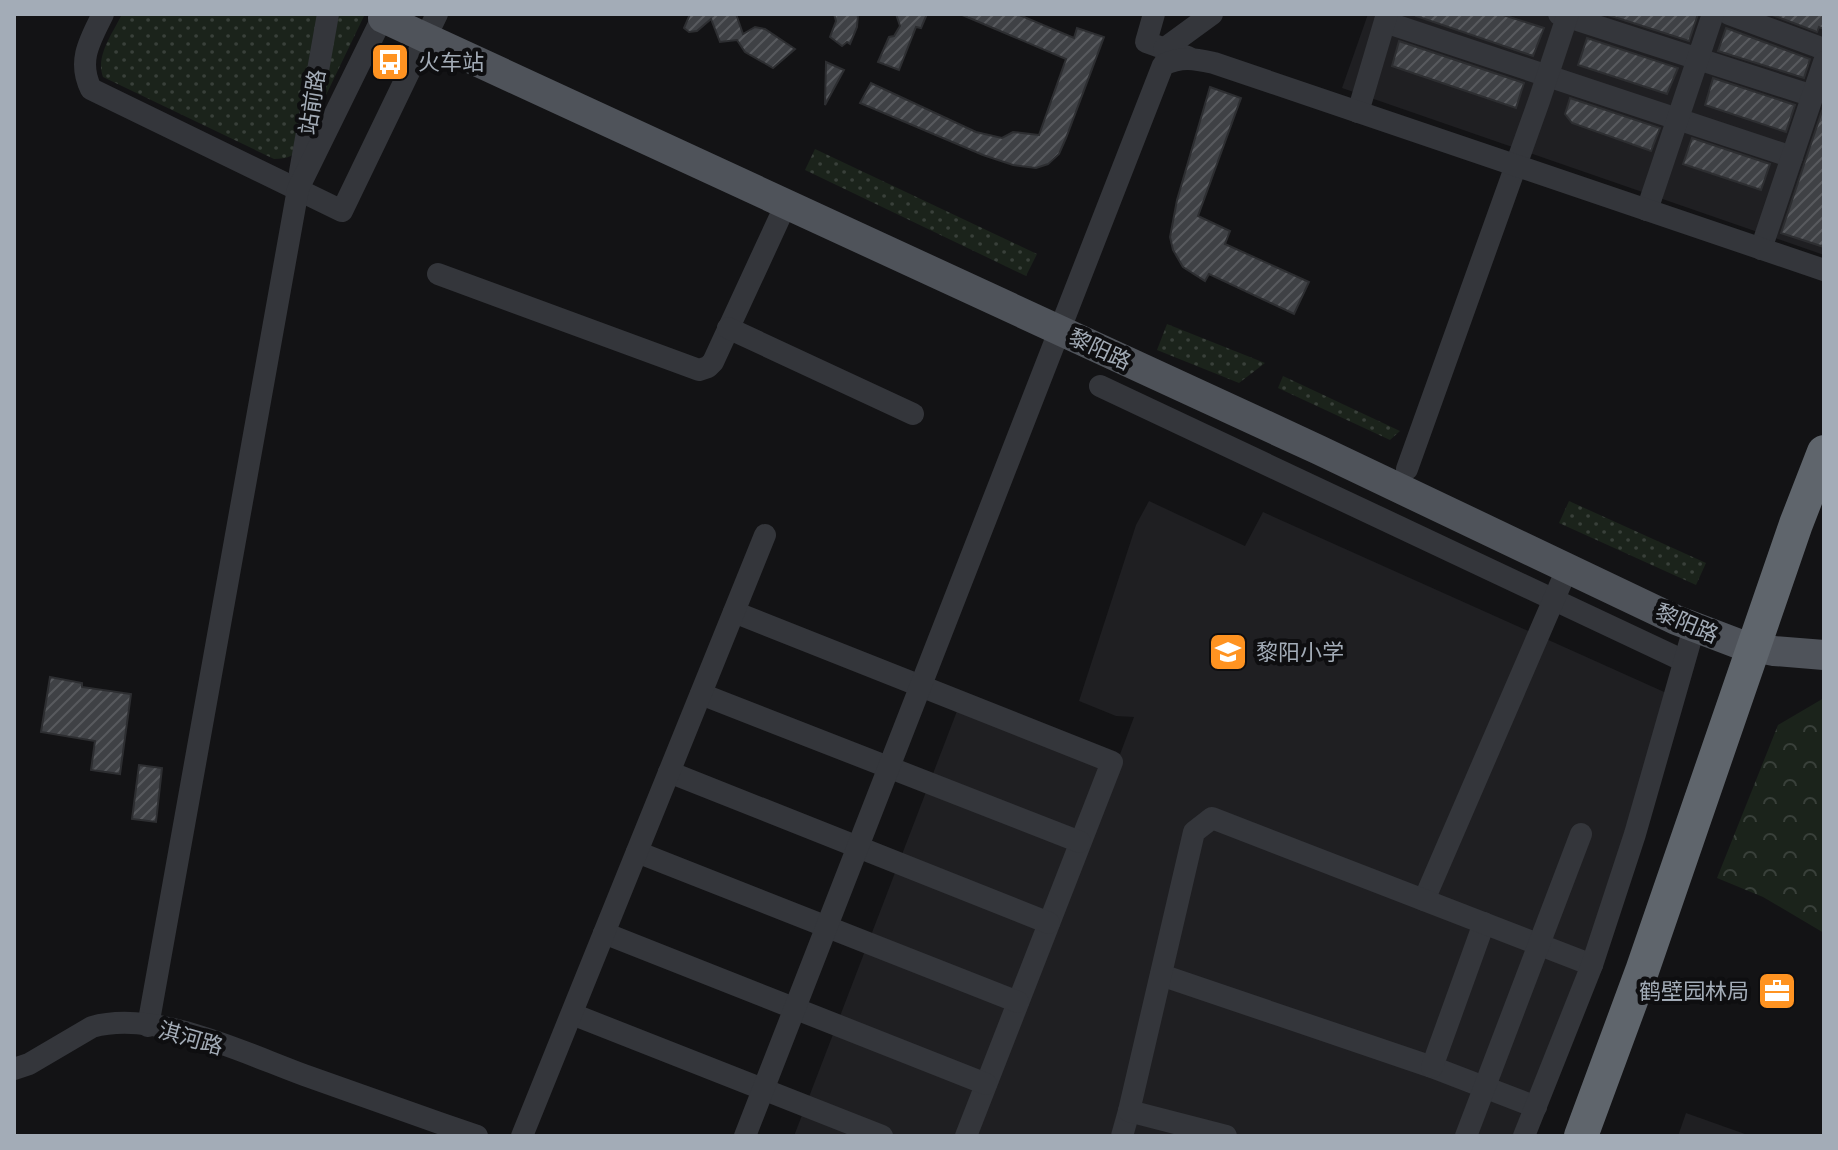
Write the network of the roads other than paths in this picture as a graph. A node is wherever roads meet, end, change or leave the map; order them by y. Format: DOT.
graph roads {
  1 [pos="103,14"];
  2 [pos="328,14"];
  3 [pos="1154,14"];
  4 [pos="1212,14"];
  5 [pos="1713,14"];
  6 [pos="1729,14"];
  7 [pos="1565,15"];
  8 [pos="383,16"];
  9 [pos="1386,18"];
  10 [pos="430,21"];
  11 [pos="1164,49"];
  12 [pos="1824,49"];
  13 [pos="1189,57"];
  14 [pos="1698,59"];
  15 [pos="1824,62"];
  16 [pos="1548,75"];
  17 [pos="1813,96"];
  18 [pos="1358,112"];
  19 [pos="1678,118"];
  20 [pos="1792,157"];
  21 [pos="1516,165"];
  22 [pos="298,189"];
  23 [pos="786,204"];
  24 [pos="1647,210"];
  25 [pos="1761,249"];
  26 [pos="1824,270"];
  27 [pos="438,274"];
  28 [pos="1062,320"];
  29 [pos="728,328"];
  30 [pos="1100,386"];
  31 [pos="913,414"];
  32 [pos="1824,452"];
  33 [pos="1407,469"];
  34 [pos="1824,510"];
  35 [pos="765,535"];
  36 [pos="1567,569"];
  37 [pos="1554,600"];
  38 [pos="734,612"];
  39 [pos="1694,628"];
  40 [pos="1824,634"];
  41 [pos="1767,639"];
  42 [pos="1824,655"];
  43 [pos="1682,660"];
  44 [pos="920,686"];
  45 [pos="701,694"];
  46 [pos="889,767"];
  47 [pos="669,772"];
  48 [pos="1581,834"];
  49 [pos="1080,842"];
  50 [pos="858,847"];
  51 [pos="637,852"];
  52 [pos="1424,900"];
  53 [pos="1049,923"];
  54 [pos="1484,923"];
  55 [pos="827,926"];
  56 [pos="604,933"];
  57 [pos="1539,944"];
  58 [pos="1592,965"];
  59 [pos="1161,975"];
  60 [pos="1018,1002"];
  61 [pos="795,1009"];
  62 [pos="572,1014"];
  63 [pos="148,1026"];
  64 [pos="1432,1067"];
  65 [pos="14,1069"];
  66 [pos="986,1084"];
  67 [pos="1485,1086"];
  68 [pos="764,1089"];
  69 [pos="1536,1107"];
  70 [pos="1129,1111"];
  71 [pos="432,1136"];
  72 [pos="477,1136"];
  73 [pos="522,1136"];
  74 [pos="745,1136"];
  75 [pos="882,1136"];
  76 [pos="966,1136"];
  77 [pos="1122,1136"];
  78 [pos="1226,1136"];
  79 [pos="1466,1136"];
  80 [pos="1524,1136"];
  81 [pos="1581,1136"];
  82 [pos="1604,1136"];
  1 -- 22 [label="street"];
  2 -- 22 [label="street, 站前路"];
  3 -- 11 [label="street"];
  4 -- 11 [label="street"];
  5 -- 14 [label="street"];
  6 -- 12 [label="street"];
  7 -- 14 [label="street"];
  7 -- 16 [label="street"];
  8 -- 10 [label="main road, 黎阳路"];
  8 -- 22 [label="street"];
  9 -- 16 [label="street"];
  9 -- 18 [label="street"];
  10 -- 22 [label="street"];
  10 -- 23 [label="main road, 黎阳路"];
  10 -- 28 [label="main road, 黎阳路"];
  11 -- 13 [label="street"];
  13 -- 18 [label="street"];
  13 -- 28 [label="street"];
  14 -- 17 [label="street"];
  14 -- 19 [label="street"];
  15 -- 17 [label="street"];
  16 -- 19 [label="street"];
  16 -- 21 [label="street"];
  17 -- 20 [label="street"];
  18 -- 21 [label="street"];
  19 -- 20 [label="street"];
  19 -- 24 [label="street"];
  20 -- 25 [label="street"];
  21 -- 24 [label="street"];
  21 -- 33 [label="street"];
  22 -- 63 [label="street, 站前路"];
  23 -- 28 [label="main road, 黎阳路"];
  23 -- 29 [label="street"];
  24 -- 25 [label="street"];
  25 -- 26 [label="street"];
  27 -- 29 [label="street"];
  28 -- 33 [label="main road, 黎阳路"];
  28 -- 36 [label="main road, 黎阳路"];
  28 -- 44 [label="street"];
  29 -- 31 [label="street"];
  30 -- 37 [label="street"];
  32 -- 41 [label="highway"];
  33 -- 41 [label="main road, 黎阳路"];
  34 -- 41 [label="highway"];
  35 -- 38 [label="street"];
  36 -- 37 [label="street"];
  36 -- 39 [label="main road, 黎阳路"];
  37 -- 43 [label="street"];
  37 -- 52 [label="street"];
  38 -- 44 [label="street"];
  38 -- 45 [label="street"];
  39 -- 41 [label="main road, 黎阳路"];
  39 -- 43 [label="street"];
  40 -- 41 [label="main road, 黎阳路"];
  41 -- 42 [label="main road, 黎阳路"];
  41 -- 81 [label="highway"];
  41 -- 82 [label="highway"];
  43 -- 58 [label="street"];
  44 -- 46 [label="street"];
  44 -- 49 [label="street"];
  45 -- 46 [label="street"];
  45 -- 47 [label="street"];
  46 -- 49 [label="street"];
  46 -- 50 [label="street"];
  47 -- 50 [label="street"];
  47 -- 51 [label="street"];
  48 -- 57 [label="street"];
  49 -- 53 [label="street"];
  50 -- 53 [label="street"];
  50 -- 55 [label="street"];
  51 -- 55 [label="street"];
  51 -- 56 [label="street"];
  52 -- 54 [label="street"];
  52 -- 59 [label="street"];
  53 -- 60 [label="street"];
  54 -- 57 [label="street"];
  54 -- 64 [label="street"];
  55 -- 60 [label="street"];
  55 -- 61 [label="street"];
  56 -- 61 [label="street"];
  56 -- 62 [label="street"];
  57 -- 58 [label="street"];
  57 -- 67 [label="street"];
  58 -- 69 [label="street"];
  59 -- 64 [label="street"];
  59 -- 70 [label="street"];
  60 -- 66 [label="street"];
  61 -- 66 [label="street"];
  61 -- 68 [label="street"];
  62 -- 68 [label="street"];
  62 -- 73 [label="street"];
  63 -- 65 [label="street"];
  63 -- 71 [label="street, 淇河路"];
  63 -- 72 [label="street, 淇河路"];
  64 -- 67 [label="street"];
  66 -- 76 [label="street"];
  67 -- 69 [label="street"];
  67 -- 79 [label="street"];
  68 -- 74 [label="street"];
  68 -- 75 [label="street"];
  69 -- 80 [label="street"];
  70 -- 77 [label="street"];
  70 -- 78 [label="street"];
}
